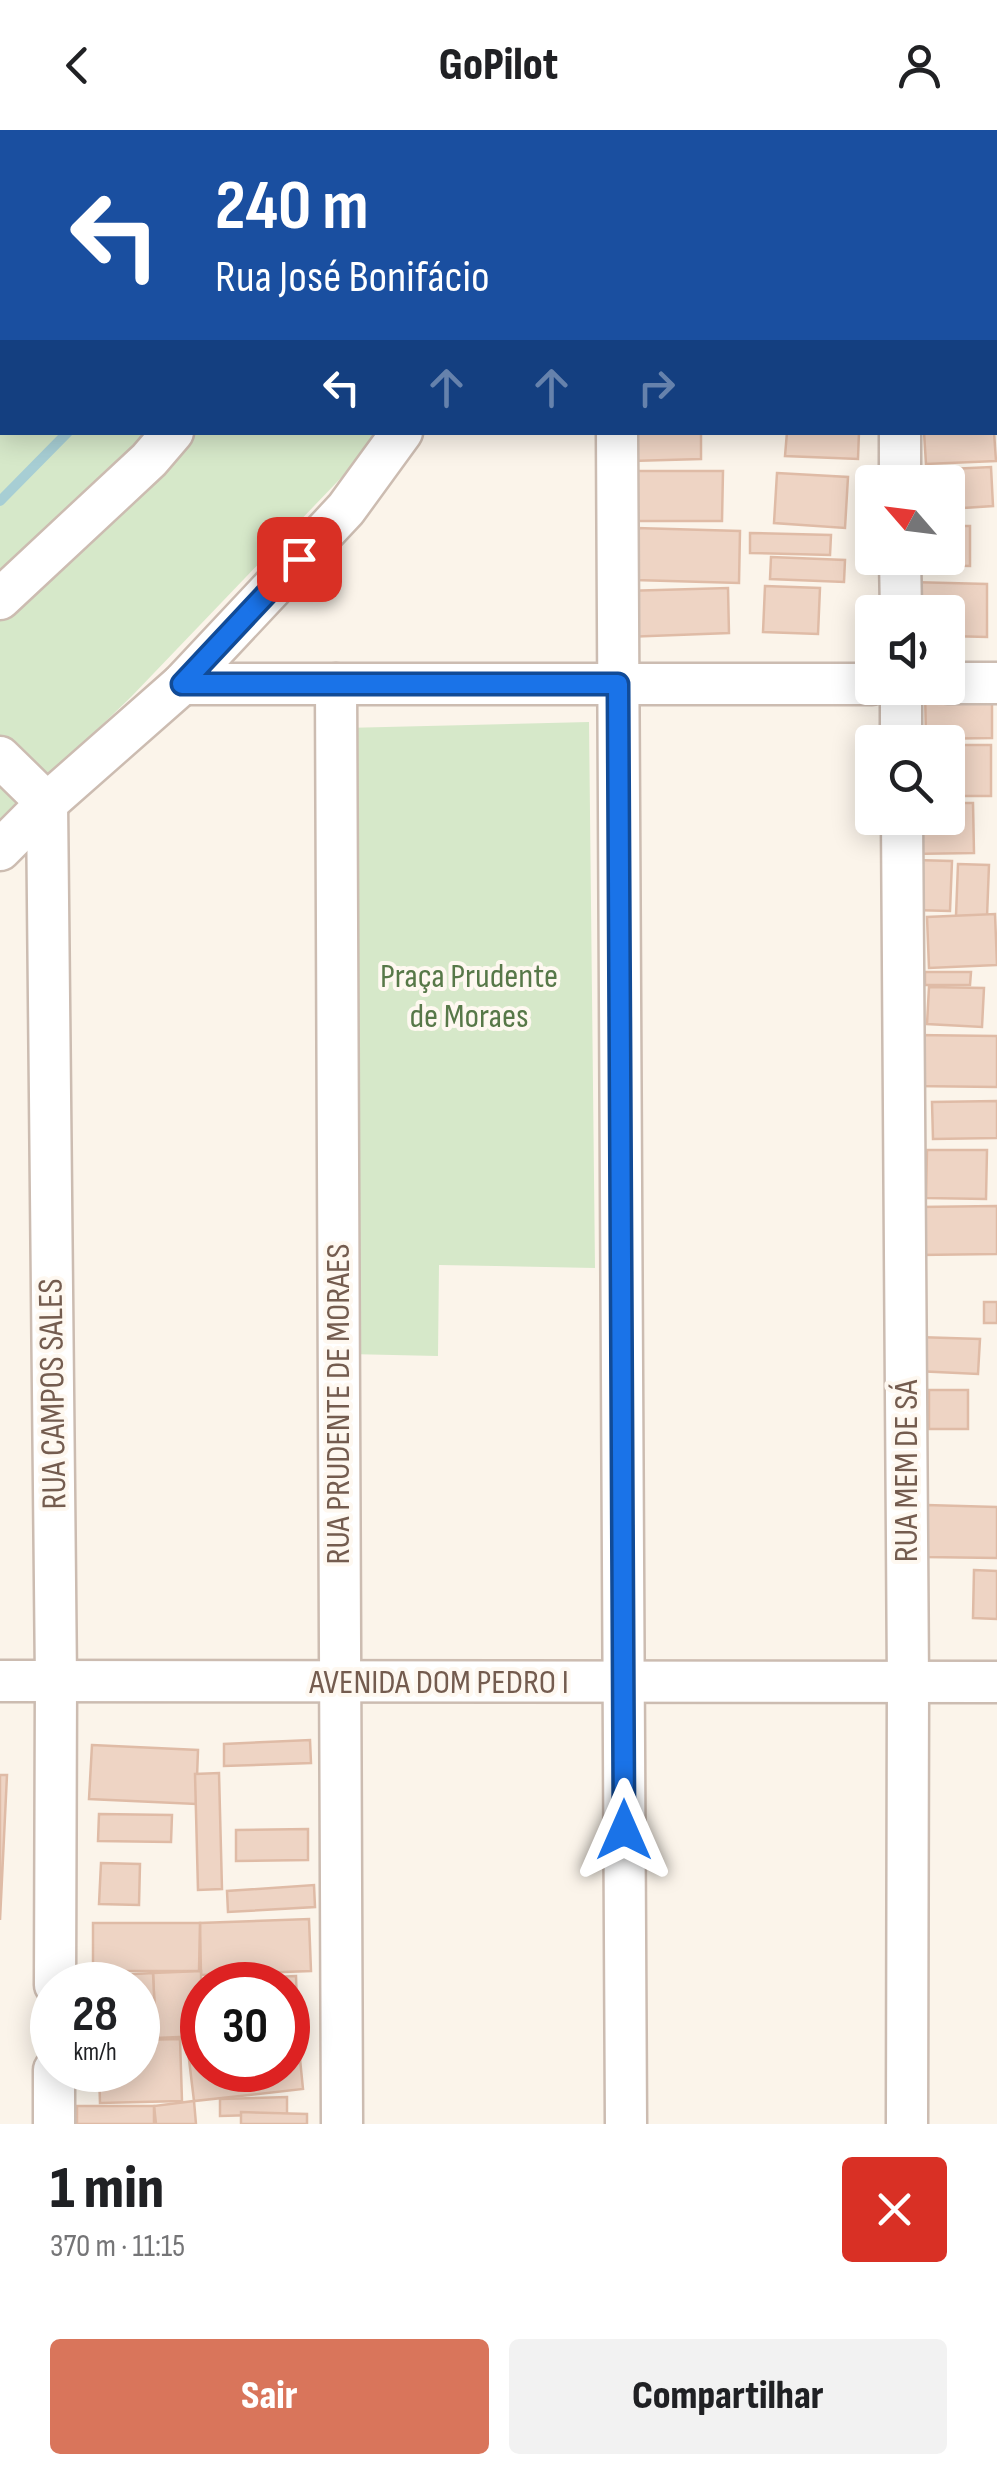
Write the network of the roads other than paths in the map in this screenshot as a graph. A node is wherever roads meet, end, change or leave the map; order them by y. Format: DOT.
graph roads {
  1 [pos="170,435"];
  2 [pos="400,435"];
  3 [pos="617,435"];
  4 [pos="900,435"];
  5 [pos="900,465"];
  6 [pos="0,600"];
  7 [pos="182,684"];
  8 [pos="336,684"];
  9 [pos="618,684"];
  10 [pos="855,684"];
  11 [pos="965,684"];
  12 [pos="997,684"];
  13 [pos="0,757"];
  14 [pos="47,803"];
  15 [pos="902,835"];
  16 [pos="0,850"];
  17 [pos="0,1681"];
  18 [pos="56,1681"];
  19 [pos="339,1682"];
  20 [pos="623,1682"];
  21 [pos="997,1682"];
  22 [pos="908,1683"];
  23 [pos="55,1962"];
  24 [pos="54,2092"];
  25 [pos="54,2124"];
  26 [pos="342,2124"];
  27 [pos="626,2124"];
  28 [pos="908,2124"];
  1 -- 6 [label="street"];
  2 -- 7 [label="street"];
  3 -- 9 [label="street"];
  4 -- 5 [label="street"];
  7 -- 8 [label="street"];
  7 -- 14 [label="street"];
  8 -- 9 [label="street"];
  8 -- 19 [label="street, RUA PRUDENTE DE MORAES"];
  9 -- 10 [label="street"];
  9 -- 20 [label="street"];
  11 -- 12 [label="street"];
  13 -- 14 [label="street"];
  14 -- 16 [label="street"];
  14 -- 18 [label="street, RUA CAMPOS SALES"];
  15 -- 22 [label="street, RUA MEM DE SÁ"];
  17 -- 18 [label="street, AVENIDA DOM PEDRO I"];
  18 -- 19 [label="street, AVENIDA DOM PEDRO I"];
  18 -- 23 [label="street, RUA CAMPOS SALES"];
  19 -- 20 [label="street, AVENIDA DOM PEDRO I"];
  19 -- 26 [label="street, RUA PRUDENTE DE MORAES"];
  20 -- 22 [label="street, AVENIDA DOM PEDRO I"];
  20 -- 27 [label="street"];
  21 -- 22 [label="street, AVENIDA DOM PEDRO I"];
  22 -- 28 [label="street, RUA MEM DE SÁ"];
  24 -- 25 [label="street"];
}
